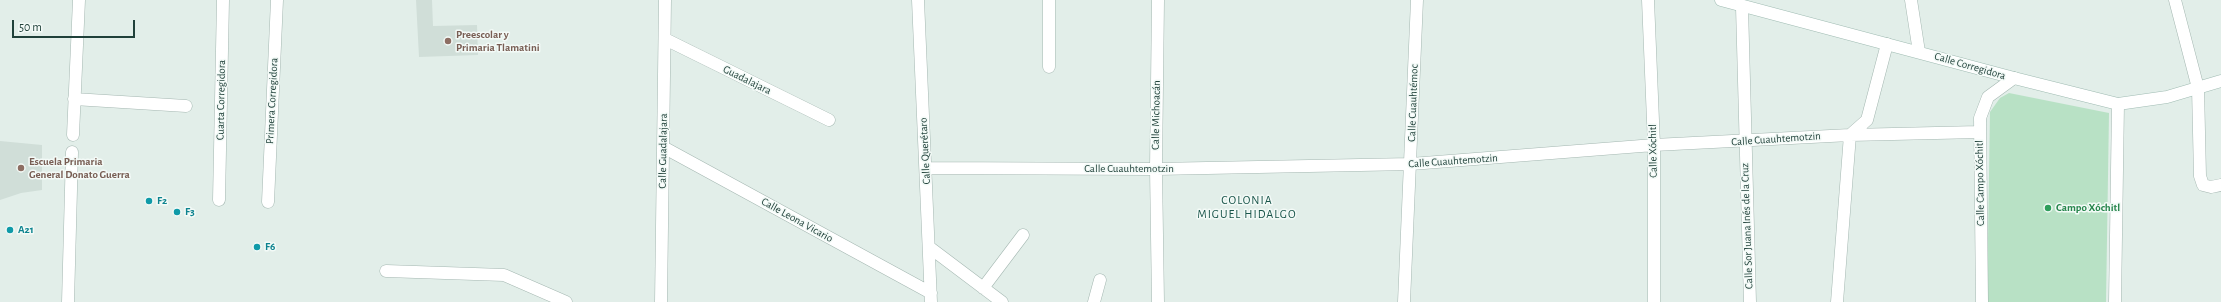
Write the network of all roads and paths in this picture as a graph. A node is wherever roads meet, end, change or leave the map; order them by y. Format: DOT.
graph roads {
  1 [pos="79,0"];
  2 [pos="223,0"];
  3 [pos="277,0"];
  4 [pos="665,0"];
  5 [pos="918,0"];
  6 [pos="1049,0"];
  7 [pos="1158,0"];
  8 [pos="1417,0"];
  9 [pos="1648,0"];
  10 [pos="1721,0"];
  11 [pos="1911,0"];
  12 [pos="2175,0"];
  13 [pos="1742,7"];
  14 [pos="665,40"];
  15 [pos="1887,44"];
  16 [pos="1919,52"];
  17 [pos="1049,67"];
  18 [pos="2014,78"];
  19 [pos="2221,81"];
  20 [pos="2198,88"];
  21 [pos="74,99"];
  22 [pos="2118,104"];
  23 [pos="186,106"];
  24 [pos="830,120"];
  25 [pos="1979,132"];
  26 [pos="1850,135"];
  27 [pos="73,136"];
  28 [pos="1744,142"];
  29 [pos="1654,145"];
  30 [pos="663,148"];
  31 [pos="72,152"];
  32 [pos="1411,164"];
  33 [pos="926,168"];
  34 [pos="1156,169"];
  35 [pos="2221,184"];
  36 [pos="218,200"];
  37 [pos="268,202"];
  38 [pos="1023,235"];
  39 [pos="930,247"];
  40 [pos="386,271"];
  41 [pos="1100,280"];
  42 [pos="983,288"];
  43 [pos="931,298"];
  44 [pos="68,302"];
  45 [pos="566,302"];
  46 [pos="661,302"];
  47 [pos="1002,302"];
  48 [pos="1094,302"];
  49 [pos="1158,302"];
  50 [pos="1404,302"];
  51 [pos="1654,302"];
  52 [pos="1750,302"];
  53 [pos="1837,302"];
  54 [pos="1982,302"];
  55 [pos="2115,302"];
  1 -- 21 [label="street"];
  2 -- 36 [label="street, Cuarta Corregidora"];
  3 -- 37 [label="street, Primera Corregidora"];
  4 -- 14 [label="street, Calle Guadalajara"];
  5 -- 33 [label="street, Calle Querétaro"];
  6 -- 17 [label="street"];
  7 -- 34 [label="street, Calle Michoacán"];
  8 -- 32 [label="street, Calle Cuauhtémoc"];
  9 -- 29 [label="street, Calle Xóchitl"];
  10 -- 13 [label="street, Calle Corregidora"];
  11 -- 16 [label="street"];
  12 -- 20 [label="street"];
  13 -- 15 [label="street, Calle Corregidora"];
  13 -- 28 [label="street, Calle Sor Juana Inés de la Cruz"];
  14 -- 24 [label="street, Guadalajara"];
  14 -- 30 [label="street, Calle Guadalajara"];
  15 -- 16 [label="street, Calle Corregidora"];
  15 -- 26 [label="street"];
  16 -- 18 [label="street, Calle Corregidora"];
  18 -- 22 [label="street, Calle Corregidora"];
  18 -- 25 [label="street, Calle Campo Xóchitl"];
  19 -- 20 [label="street, Calle Corregidora"];
  20 -- 22 [label="street, Calle Corregidora"];
  20 -- 35 [label="street"];
  21 -- 23 [label="street"];
  21 -- 27 [label="street"];
  22 -- 55 [label="street"];
  25 -- 26 [label="street, Calle Cuauhtemotzin"];
  25 -- 54 [label="street, Calle Campo Xóchitl"];
  26 -- 28 [label="street, Calle Cuauhtemotzin"];
  26 -- 53 [label="street"];
  28 -- 29 [label="street, Calle Cuauhtemotzin"];
  28 -- 52 [label="street, Calle Sor Juana Inés de la Cruz"];
  29 -- 32 [label="street, Calle Cuauhtemotzin"];
  29 -- 51 [label="street, Calle Xóchitl"];
  30 -- 43 [label="street, Calle Leona Vicario"];
  30 -- 46 [label="street, Calle Guadalajara"];
  31 -- 44 [label="street"];
  32 -- 34 [label="street, Calle Cuauhtemotzin"];
  32 -- 50 [label="street, Calle Cuauhtémoc"];
  33 -- 34 [label="street, Calle Cuauhtemotzin"];
  33 -- 39 [label="street, Calle Querétaro"];
  34 -- 49 [label="street, Calle Michoacán"];
  38 -- 42 [label="street"];
  39 -- 42 [label="street"];
  39 -- 43 [label="street, Calle Querétaro"];
  40 -- 45 [label="street"];
  41 -- 48 [label="street"];
  42 -- 47 [label="street"];
}
